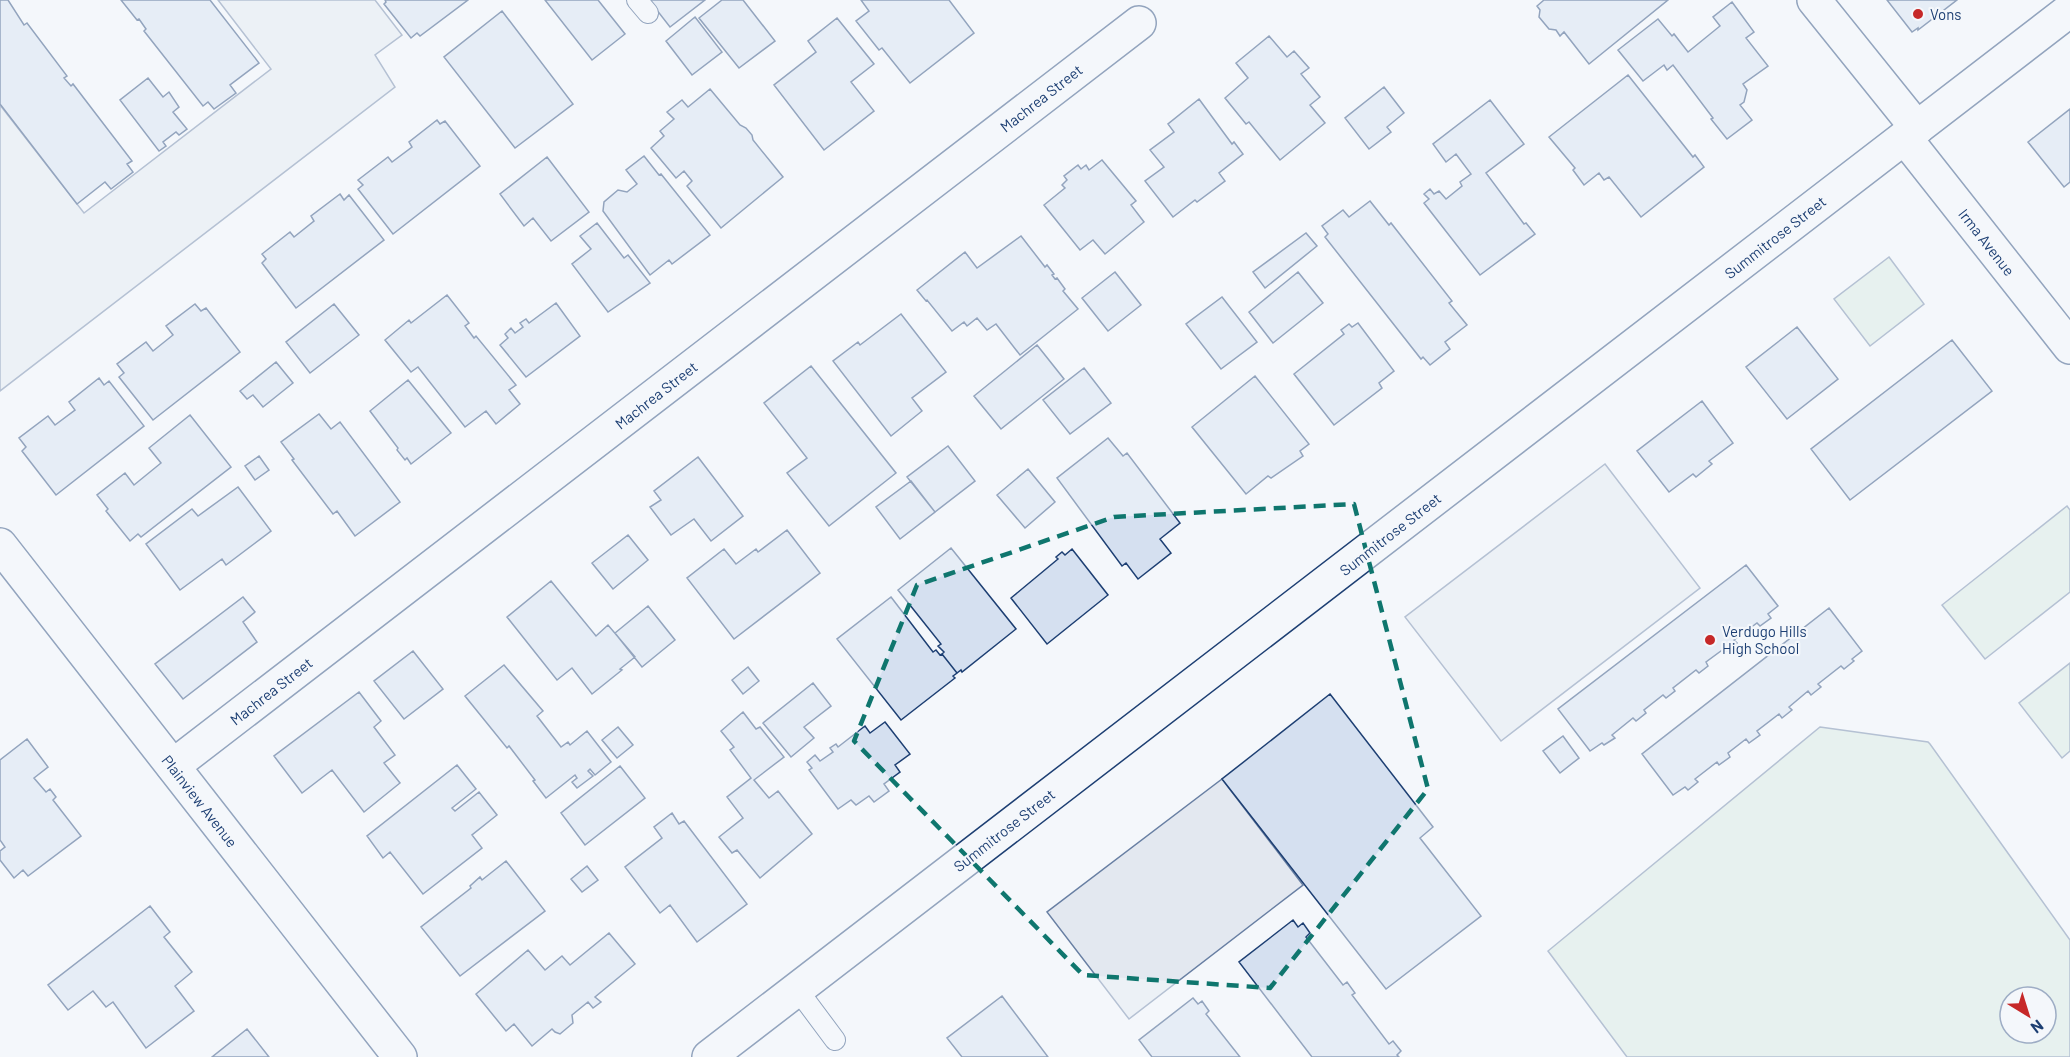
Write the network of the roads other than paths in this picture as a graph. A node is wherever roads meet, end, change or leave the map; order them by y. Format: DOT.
graph roads {
  1 [pos="1814,0"];
  2 [pos="2070,10"];
  3 [pos="1139,23"];
  4 [pos="1911,133"];
  5 [pos="2070,347"];
  6 [pos="0,545"];
  7 [pos="173,766"];
  8 [pos="797,989"];
  9 [pos="835,1040"];
  10 [pos="400,1057"];
  11 [pos="709,1057"];
  1 -- 4 [label="street, Irma Avenue"];
  2 -- 4 [label="street, Summitrose Street"];
  3 -- 7 [label="street, Machrea Street"];
  4 -- 5 [label="street, Irma Avenue"];
  4 -- 8 [label="street, Summitrose Street"];
  6 -- 7 [label="street, Plainview Avenue"];
  7 -- 10 [label="street, Plainview Avenue"];
  8 -- 9 [label="lane"];
  8 -- 11 [label="street, Summitrose Street"];
}
